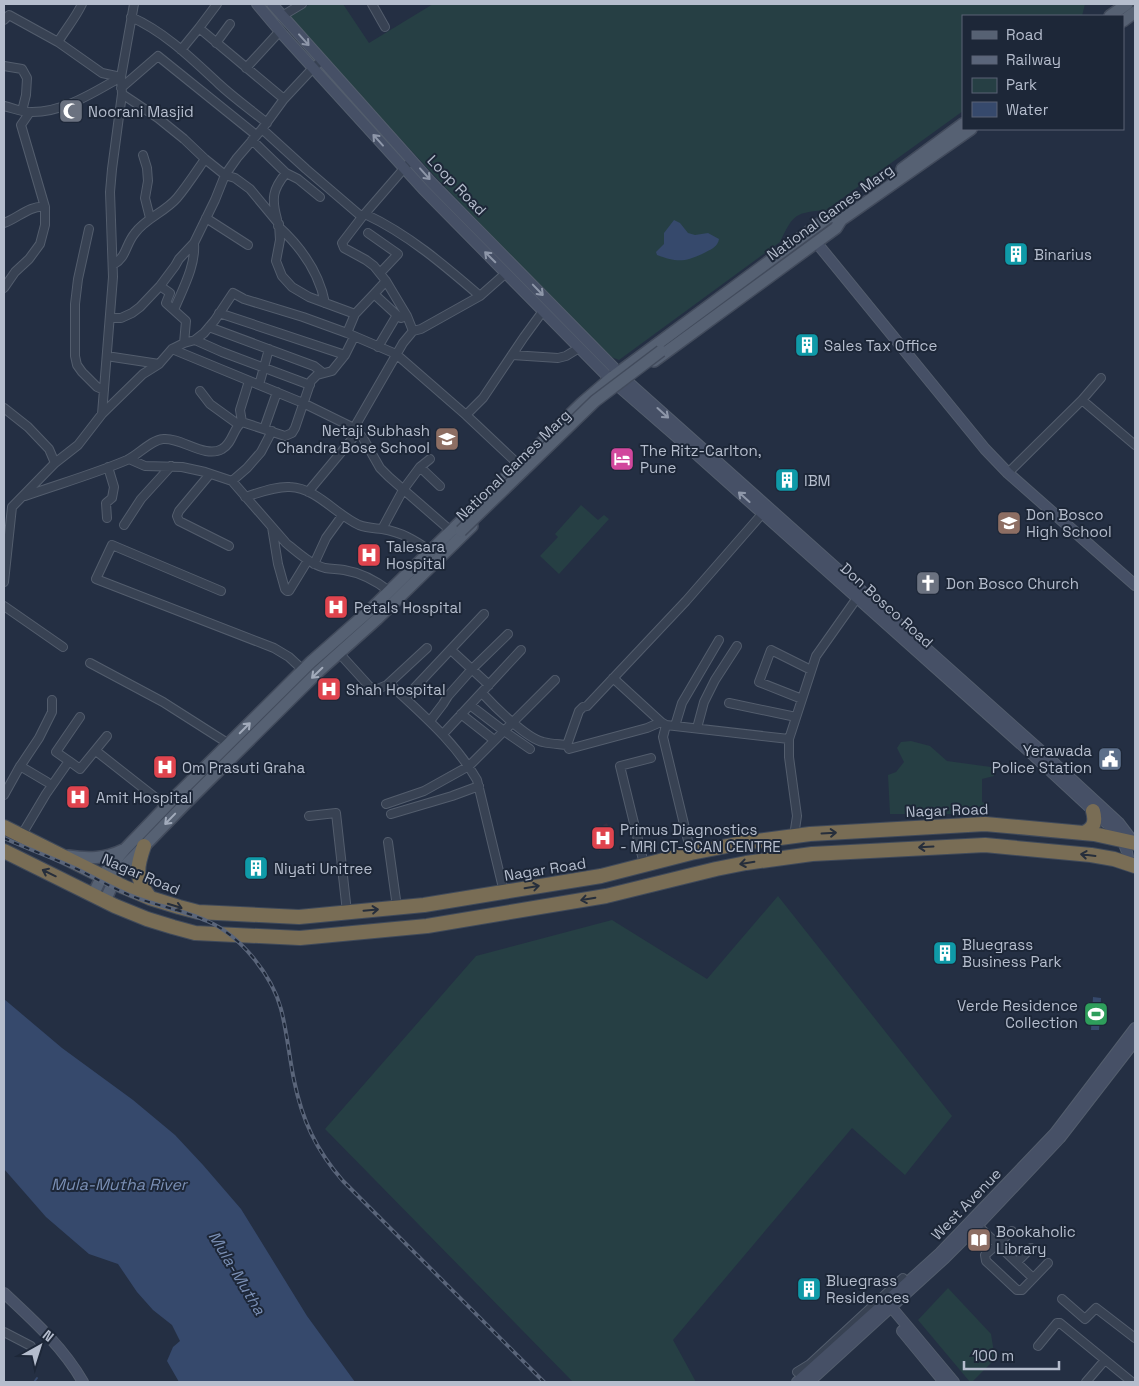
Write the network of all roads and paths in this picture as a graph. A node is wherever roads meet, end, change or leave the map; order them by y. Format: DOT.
graph roads {
  1 [pos="82,4"];
  2 [pos="134,4"];
  3 [pos="217,4"];
  4 [pos="257,4"];
  5 [pos="272,4"];
  6 [pos="302,4"];
  7 [pos="384,4"];
  8 [pos="1128,4"];
  9 [pos="373,6"];
  10 [pos="1135,12"];
  11 [pos="1112,15"];
  12 [pos="282,16"];
  13 [pos="131,17"];
  14 [pos="4,20"];
  15 [pos="1124,20"];
  16 [pos="230,24"];
  17 [pos="384,27"];
  18 [pos="199,28"];
  19 [pos="280,31"];
  20 [pos="58,42"];
  21 [pos="216,42"];
  22 [pos="181,50"];
  23 [pos="322,60"];
  24 [pos="4,66"];
  25 [pos="246,68"];
  26 [pos="313,68"];
  27 [pos="121,77"];
  28 [pos="121,91"];
  29 [pos="284,99"];
  30 [pos="4,106"];
  31 [pos="26,112"];
  32 [pos="962,125"];
  33 [pos="970,130"];
  34 [pos="259,132"];
  35 [pos="143,156"];
  36 [pos="411,159"];
  37 [pos="204,160"];
  38 [pos="404,168"];
  39 [pos="286,173"];
  40 [pos="225,176"];
  41 [pos="320,197"];
  42 [pos="46,207"];
  43 [pos="364,215"];
  44 [pos="150,218"];
  45 [pos="206,218"];
  46 [pos="839,218"];
  47 [pos="4,223"];
  48 [pos="278,225"];
  49 [pos="89,229"];
  50 [pos="368,233"];
  51 [pos="816,242"];
  52 [pos="194,243"];
  53 [pos="248,244"];
  54 [pos="113,265"];
  55 [pos="380,273"];
  56 [pos="506,273"];
  57 [pos="386,281"];
  58 [pos="160,286"];
  59 [pos="4,288"];
  60 [pos="374,294"];
  61 [pos="480,296"];
  62 [pos="325,303"];
  63 [pos="174,310"];
  64 [pos="543,311"];
  65 [pos="219,313"];
  66 [pos="355,314"];
  67 [pos="397,315"];
  68 [pos="407,316"];
  69 [pos="110,318"];
  70 [pos="209,327"];
  71 [pos="413,331"];
  72 [pos="351,335"];
  73 [pos="195,340"];
  74 [pos="184,344"];
  75 [pos="378,347"];
  76 [pos="579,348"];
  77 [pos="172,349"];
  78 [pos="269,349"];
  79 [pos="396,354"];
  80 [pos="345,355"];
  81 [pos="512,355"];
  82 [pos="113,358"];
  83 [pos="158,364"];
  84 [pos="264,368"];
  85 [pos="323,373"];
  86 [pos="1101,378"];
  87 [pos="619,380"];
  88 [pos="248,381"];
  89 [pos="259,385"];
  90 [pos="310,385"];
  91 [pos="104,390"];
  92 [pos="200,391"];
  93 [pos="277,392"];
  94 [pos="1082,400"];
  95 [pos="591,402"];
  96 [pos="303,403"];
  97 [pos="4,408"];
  98 [pos="102,414"];
  99 [pos="466,415"];
  100 [pos="240,423"];
  101 [pos="268,430"];
  102 [pos="356,430"];
  103 [pos="1135,446"];
  104 [pos="129,459"];
  105 [pos="430,459"];
  106 [pos="55,463"];
  107 [pos="518,464"];
  108 [pos="171,466"];
  109 [pos="108,467"];
  110 [pos="420,467"];
  111 [pos="1008,473"];
  112 [pos="210,474"];
  113 [pos="232,481"];
  114 [pos="440,486"];
  115 [pos="403,490"];
  116 [pos="308,492"];
  117 [pos="23,496"];
  118 [pos="246,497"];
  119 [pos="4,503"];
  120 [pos="9,513"];
  121 [pos="762,514"];
  122 [pos="342,516"];
  123 [pos="107,518"];
  124 [pos="124,525"];
  125 [pos="272,527"];
  126 [pos="382,529"];
  127 [pos="457,530"];
  128 [pos="229,546"];
  129 [pos="430,551"];
  130 [pos="311,562"];
  131 [pos="4,582"];
  132 [pos="1135,585"];
  133 [pos="221,591"];
  134 [pos="389,591"];
  135 [pos="857,598"];
  136 [pos="4,606"];
  137 [pos="484,614"];
  138 [pos="508,634"];
  139 [pos="719,640"];
  140 [pos="737,646"];
  141 [pos="62,647"];
  142 [pos="427,648"];
  143 [pos="335,649"];
  144 [pos="451,650"];
  145 [pos="521,650"];
  146 [pos="90,664"];
  147 [pos="472,669"];
  148 [pos="303,670"];
  149 [pos="811,670"];
  150 [pos="614,678"];
  151 [pos="555,680"];
  152 [pos="489,685"];
  153 [pos="387,686"];
  154 [pos="482,693"];
  155 [pos="405,698"];
  156 [pos="802,699"];
  157 [pos="52,700"];
  158 [pos="729,703"];
  159 [pos="470,705"];
  160 [pos="461,714"];
  161 [pos="80,717"];
  162 [pos="796,717"];
  163 [pos="430,721"];
  164 [pos="512,722"];
  165 [pos="663,723"];
  166 [pos="675,726"];
  167 [pos="697,728"];
  168 [pos="504,731"];
  169 [pos="443,734"];
  170 [pos="107,736"];
  171 [pos="789,739"];
  172 [pos="494,740"];
  173 [pos="229,744"];
  174 [pos="567,745"];
  175 [pos="530,749"];
  176 [pos="96,751"];
  177 [pos="651,758"];
  178 [pos="69,761"];
  179 [pos="20,766"];
  180 [pos="469,766"];
  181 [pos="47,782"];
  182 [pos="479,786"];
  183 [pos="4,795"];
  184 [pos="386,804"];
  185 [pos="166,806"];
  186 [pos="1093,811"];
  187 [pos="391,814"];
  188 [pos="309,816"];
  189 [pos="4,827"];
  190 [pos="1084,833"];
  191 [pos="21,836"];
  192 [pos="794,836"];
  193 [pos="388,842"];
  194 [pos="1132,843"];
  195 [pos="144,846"];
  196 [pos="125,850"];
  197 [pos="4,851"];
  198 [pos="691,853"];
  199 [pos="59,855"];
  200 [pos="644,864"];
  201 [pos="1132,865"];
  202 [pos="108,879"];
  203 [pos="504,892"];
  204 [pos="99,898"];
  205 [pos="150,898"];
  206 [pos="398,908"];
  207 [pos="347,912"];
  208 [pos="1135,1028"];
  209 [pos="1135,1041"];
  210 [pos="975,1222"];
  211 [pos="1012,1231"];
  212 [pos="998,1245"];
  213 [pos="1030,1248"];
  214 [pos="1017,1262"];
  215 [pos="1048,1263"];
  216 [pos="903,1278"];
  217 [pos="1033,1278"];
  218 [pos="4,1293"];
  219 [pos="1062,1299"];
  220 [pos="886,1307"];
  221 [pos="868,1314"];
  222 [pos="4,1332"];
  223 [pos="1135,1338"];
  224 [pos="31,1346"];
  225 [pos="1038,1346"];
  226 [pos="1104,1360"];
  227 [pos="797,1377"];
  228 [pos="82,1382"];
  229 [pos="808,1382"];
  230 [pos="944,1382"];
  231 [pos="954,1382"];
  232 [pos="1086,1382"];
  233 [pos="1132,1382"];
  1 -- 20 [label="street"];
  2 -- 13 [label="street"];
  3 -- 18 [label="street"];
  4 -- 19 [label="main road, Loop Road"];
  5 -- 12 [label="main road, Loop Road"];
  6 -- 12 [label="street"];
  7 -- 9 [label="street"];
  8 -- 11 [label="main road"];
  9 -- 17 [label="street"];
  10 -- 15 [label="main road"];
  12 -- 23 [label="main road, Loop Road, one-way"];
  13 -- 22 [label="street"];
  13 -- 27 [label="street"];
  14 -- 20 [label="street"];
  16 -- 21 [label="street"];
  18 -- 21 [label="street"];
  18 -- 22 [label="street"];
  19 -- 25 [label="street"];
  19 -- 26 [label="main road, Loop Road"];
  20 -- 27 [label="street"];
  21 -- 25 [label="street"];
  22 -- 34 [label="street"];
  23 -- 26 [label="street"];
  23 -- 36 [label="main road, Loop Road"];
  24 -- 31 [label="street"];
  25 -- 29 [label="street"];
  26 -- 29 [label="street"];
  38 -- 26 [label="main road, Loop Road, one-way"];
  27 -- 28 [label="street"];
  27 -- 31 [label="street"];
  28 -- 34 [label="street"];
  28 -- 37 [label="street"];
  28 -- 54 [label="street"];
  29 -- 34 [label="street"];
  30 -- 31 [label="street"];
  31 -- 42 [label="street"];
  32 -- 46 [label="main road, National Games Marg"];
  33 -- 46 [label="main road, National Games Marg"];
  34 -- 39 [label="street"];
  34 -- 40 [label="street"];
  34 -- 43 [label="street"];
  35 -- 44 [label="street"];
  36 -- 38 [label="street"];
  36 -- 87 [label="main road, Loop Road, one-way"];
  37 -- 40 [label="street"];
  37 -- 44 [label="street"];
  38 -- 43 [label="street"];
  56 -- 38 [label="main road, Loop Road, one-way"];
  39 -- 41 [label="street"];
  39 -- 48 [label="street"];
  40 -- 45 [label="street"];
  40 -- 48 [label="street"];
  42 -- 47 [label="street"];
  42 -- 59 [label="street"];
  43 -- 55 [label="street"];
  43 -- 61 [label="street"];
  44 -- 54 [label="street"];
  45 -- 52 [label="street"];
  45 -- 53 [label="street"];
  46 -- 51 [label="main road, National Games Marg"];
  46 -- 87 [label="main road, National Games Marg"];
  46 -- 127 [label="main road, bridge"];
  48 -- 62 [label="street"];
  48 -- 62 [label="street"];
  49 -- 91 [label="street"];
  50 -- 55 [label="street"];
  51 -- 87 [label="main road, National Games Marg"];
  51 -- 111 [label="main road"];
  52 -- 58 [label="street"];
  52 -- 63 [label="street"];
  54 -- 69 [label="street"];
  55 -- 57 [label="street"];
  56 -- 61 [label="street"];
  56 -- 64 [label="main road, Loop Road"];
  57 -- 60 [label="street"];
  57 -- 68 [label="street"];
  58 -- 63 [label="street"];
  58 -- 69 [label="street"];
  60 -- 66 [label="street"];
  60 -- 67 [label="street"];
  61 -- 71 [label="street"];
  62 -- 66 [label="street"];
  63 -- 74 [label="street"];
  64 -- 76 [label="main road, Loop Road"];
  64 -- 81 [label="street"];
  65 -- 70 [label="street"];
  65 -- 72 [label="street"];
  65 -- 80 [label="street"];
  66 -- 72 [label="street"];
  67 -- 68 [label="street"];
  67 -- 75 [label="street"];
  68 -- 71 [label="street"];
  69 -- 91 [label="street"];
  70 -- 73 [label="street"];
  70 -- 78 [label="street"];
  71 -- 79 [label="street"];
  72 -- 75 [label="street"];
  72 -- 80 [label="street"];
  73 -- 74 [label="street"];
  73 -- 84 [label="street"];
  74 -- 77 [label="street"];
  75 -- 79 [label="street"];
  76 -- 81 [label="street"];
  76 -- 87 [label="main road, Loop Road"];
  77 -- 83 [label="street"];
  77 -- 88 [label="street"];
  78 -- 84 [label="street"];
  78 -- 85 [label="street"];
  79 -- 99 [label="street"];
  79 -- 102 [label="street"];
  80 -- 85 [label="street"];
  81 -- 99 [label="street"];
  82 -- 83 [label="street"];
  83 -- 98 [label="street"];
  84 -- 89 [label="street"];
  84 -- 90 [label="street"];
  85 -- 90 [label="street"];
  86 -- 94 [label="street"];
  87 -- 95 [label="main road, National Games Marg"];
  121 -- 87 [label="main road, Don Bosco Road, one-way"];
  87 -- 194 [label="main road, Don Bosco Road, one-way"];
  88 -- 89 [label="street"];
  88 -- 100 [label="street"];
  89 -- 93 [label="street"];
  90 -- 96 [label="street"];
  91 -- 98 [label="street"];
  92 -- 100 [label="street"];
  93 -- 96 [label="street"];
  93 -- 101 [label="street"];
  94 -- 103 [label="street"];
  94 -- 111 [label="street"];
  95 -- 107 [label="main road, National Games Marg"];
  95 -- 143 [label="main road, National Games Marg"];
  96 -- 101 [label="street"];
  96 -- 102 [label="street"];
  97 -- 106 [label="street"];
  98 -- 106 [label="street"];
  99 -- 107 [label="street"];
  100 -- 101 [label="street"];
  100 -- 104 [label="street"];
  101 -- 113 [label="street"];
  102 -- 115 [label="street"];
  102 -- 116 [label="street"];
  104 -- 108 [label="street"];
  104 -- 109 [label="street"];
  105 -- 110 [label="street"];
  106 -- 117 [label="street"];
  107 -- 127 [label="main road, National Games Marg"];
  108 -- 112 [label="street"];
  108 -- 124 [label="street"];
  109 -- 117 [label="street"];
  109 -- 123 [label="street"];
  110 -- 114 [label="street"];
  110 -- 115 [label="street"];
  111 -- 132 [label="main road"];
  112 -- 113 [label="street"];
  112 -- 128 [label="street"];
  113 -- 118 [label="street"];
  115 -- 126 [label="street"];
  115 -- 127 [label="street"];
  116 -- 118 [label="street"];
  116 -- 122 [label="street"];
  117 -- 120 [label="street"];
  118 -- 125 [label="street"];
  119 -- 120 [label="street"];
  120 -- 131 [label="street"];
  121 -- 135 [label="main road, Don Bosco Road"];
  121 -- 150 [label="street"];
  122 -- 126 [label="street"];
  122 -- 130 [label="street"];
  125 -- 130 [label="street"];
  125 -- 130 [label="street"];
  126 -- 129 [label="street"];
  127 -- 129 [label="main road, National Games Marg"];
  127 -- 143 [label="main road"];
  129 -- 134 [label="main road, National Games Marg"];
  130 -- 134 [label="street"];
  133 -- 148 [label="street"];
  134 -- 143 [label="main road, National Games Marg"];
  135 -- 149 [label="street"];
  135 -- 186 [label="main road, Don Bosco Road"];
  136 -- 141 [label="street"];
  137 -- 144 [label="street"];
  138 -- 147 [label="street"];
  139 -- 166 [label="street"];
  140 -- 167 [label="street"];
  142 -- 153 [label="street"];
  143 -- 148 [label="main road, National Games Marg"];
  143 -- 153 [label="street"];
  143 -- 195 [label="main road, National Games Marg, one-way"];
  144 -- 147 [label="street"];
  144 -- 155 [label="street"];
  145 -- 152 [label="street"];
  146 -- 173 [label="street"];
  147 -- 152 [label="street"];
  147 -- 163 [label="street"];
  173 -- 148 [label="main road, National Games Marg, one-way"];
  149 -- 156 [label="street"];
  149 -- 156 [label="street"];
  150 -- 165 [label="street"];
  150 -- 174 [label="street"];
  151 -- 164 [label="street"];
  152 -- 154 [label="street"];
  153 -- 155 [label="street"];
  154 -- 159 [label="street"];
  154 -- 164 [label="street"];
  155 -- 163 [label="street"];
  156 -- 162 [label="street"];
  157 -- 179 [label="street"];
  158 -- 162 [label="street"];
  159 -- 160 [label="street"];
  159 -- 168 [label="street"];
  160 -- 169 [label="street"];
  160 -- 172 [label="street"];
  161 -- 178 [label="street"];
  162 -- 171 [label="street"];
  163 -- 169 [label="street"];
  164 -- 168 [label="street"];
  164 -- 174 [label="street"];
  165 -- 166 [label="street"];
  165 -- 174 [label="street"];
  165 -- 198 [label="street"];
  166 -- 167 [label="street"];
  167 -- 171 [label="street"];
  168 -- 172 [label="street"];
  168 -- 175 [label="street"];
  169 -- 180 [label="street"];
  170 -- 176 [label="street"];
  171 -- 192 [label="street"];
  172 -- 180 [label="street"];
  173 -- 185 [label="main road, National Games Marg"];
  176 -- 178 [label="street"];
  176 -- 185 [label="street"];
  177 -- 200 [label="street"];
  178 -- 191 [label="street"];
  179 -- 181 [label="street"];
  179 -- 183 [label="street"];
  180 -- 182 [label="street"];
  180 -- 184 [label="street"];
  182 -- 187 [label="street"];
  182 -- 203 [label="street"];
  185 -- 196 [label="main road, National Games Marg"];
  186 -- 190 [label="highway"];
  186 -- 194 [label="main road, Don Bosco Road"];
  188 -- 207 [label="street"];
  189 -- 191 [label="highway, Nagar Road"];
  192 -- 190 [label="highway, Nagar Road, one-way"];
  190 -- 194 [label="highway, Nagar Road"];
  191 -- 199 [label="highway, Nagar Road"];
  192 -- 198 [label="highway, Nagar Road"];
  193 -- 206 [label="street"];
  194 -- 201 [label="main road, Don Bosco Road"];
  195 -- 202 [label="main road, National Games Marg"];
  195 -- 205 [label="highway"];
  196 -- 199 [label="main road"];
  196 -- 202 [label="main road, National Games Marg"];
  204 -- 197 [label="highway, one-way"];
  198 -- 200 [label="highway, Nagar Road"];
  199 -- 202 [label="highway, Nagar Road"];
  203 -- 200 [label="highway, Nagar Road, one-way"];
  201 -- 204 [label="highway, one-way"];
  202 -- 204 [label="main road"];
  202 -- 205 [label="highway, Nagar Road"];
  203 -- 206 [label="highway, Nagar Road"];
  205 -- 207 [label="highway, Nagar Road, one-way"];
  207 -- 206 [label="highway, Nagar Road, one-way"];
  208 -- 210 [label="main road, West Avenue"];
  209 -- 210 [label="main road, West Avenue"];
  210 -- 212 [label="street"];
  210 -- 220 [label="main road, West Avenue"];
  211 -- 212 [label="street"];
  212 -- 214 [label="street"];
  212 -- 217 [label="street"];
  213 -- 214 [label="street"];
  214 -- 217 [label="street"];
  215 -- 217 [label="street"];
  216 -- 221 [label="street"];
  218 -- 228 [label="main road"];
  219 -- 223 [label="street"];
  220 -- 221 [label="main road, West Avenue"];
  220 -- 229 [label="main road, West Avenue"];
  220 -- 230 [label="main road"];
  220 -- 231 [label="main road"];
  221 -- 227 [label="main road, West Avenue"];
  222 -- 224 [label="street"];
  225 -- 226 [label="street"];
  226 -- 232 [label="street"];
  226 -- 233 [label="street"];
}
